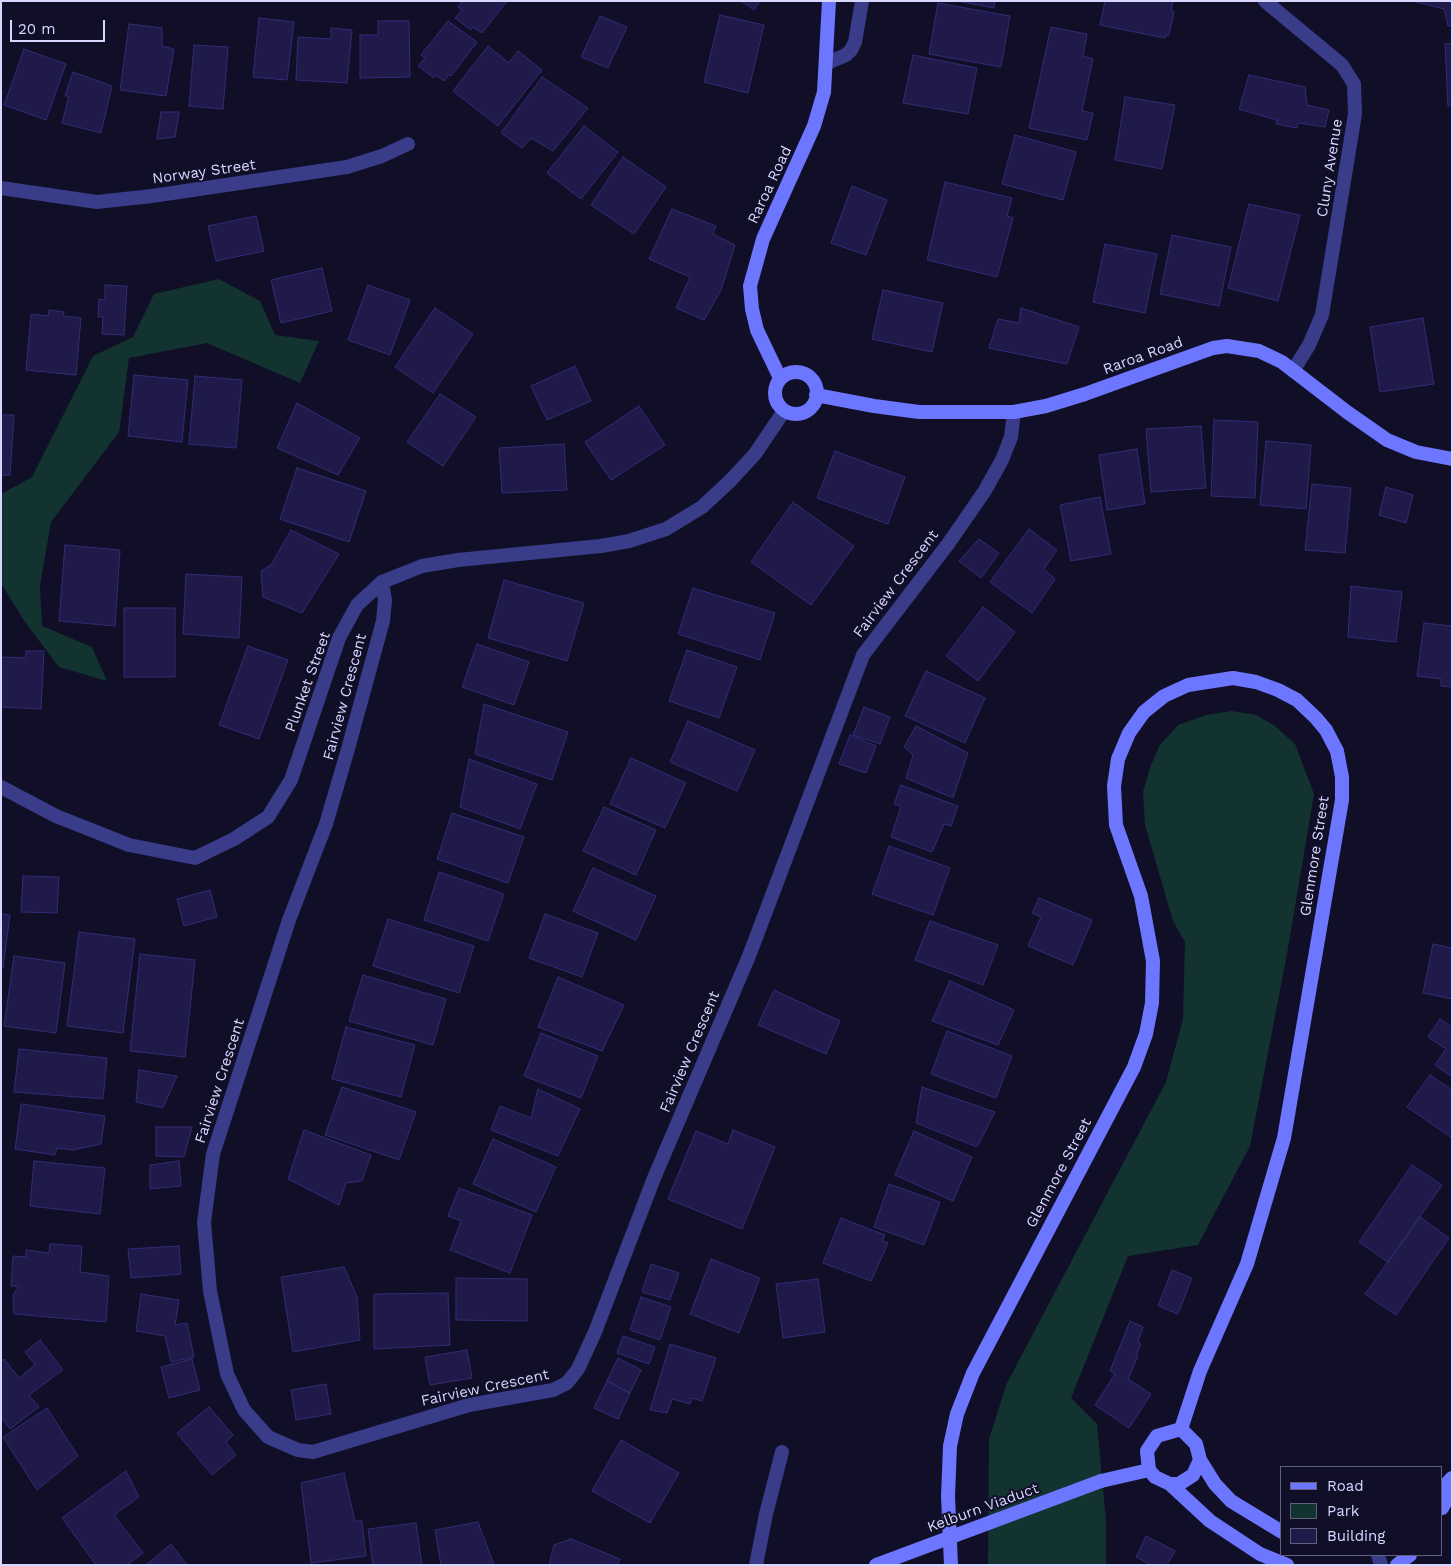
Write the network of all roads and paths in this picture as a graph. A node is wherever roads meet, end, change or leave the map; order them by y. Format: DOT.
graph roads {
  1 [pos="829,1"];
  2 [pos="862,1"];
  3 [pos="1265,1"];
  4 [pos="827,63"];
  5 [pos="408,144"];
  6 [pos="1,188"];
  7 [pos="1292,371"];
  8 [pos="780,378"];
  9 [pos="816,395"];
  10 [pos="784,410"];
  11 [pos="1014,412"];
  12 [pos="1452,459"];
  13 [pos="382,582"];
  14 [pos="1,787"];
  15 [pos="1181,1429"];
  16 [pos="782,1452"];
  17 [pos="1200,1460"];
  18 [pos="1149,1470"];
  19 [pos="1452,1478"];
  20 [pos="1170,1484"];
  21 [pos="1443,1488"];
  22 [pos="1452,1490"];
  23 [pos="1443,1506"];
  24 [pos="1280,1531"];
  25 [pos="1409,1556"];
  26 [pos="756,1565"];
  27 [pos="876,1565"];
  28 [pos="951,1565"];
  29 [pos="1287,1565"];
  30 [pos="1397,1565"];
  1 -- 4 [label="main road, Raroa Road"];
  2 -- 4 [label="street"];
  3 -- 7 [label="street, Cluny Avenue"];
  4 -- 8 [label="main road, Raroa Road"];
  5 -- 6 [label="street, Norway Street"];
  7 -- 11 [label="main road, Raroa Road"];
  7 -- 12 [label="main road, Raroa Road"];
  8 -- 9 [label="main road"];
  8 -- 10 [label="main road"];
  9 -- 10 [label="main road"];
  9 -- 11 [label="main road, Raroa Road"];
  10 -- 13 [label="street, Plunket Street"];
  11 -- 13 [label="street, Fairview Crescent"];
  13 -- 14 [label="street, Plunket Street"];
  15 -- 17 [label="main road"];
  15 -- 18 [label="main road"];
  15 -- 28 [label="main road, Glenmore Street"];
  16 -- 26 [label="street"];
  17 -- 20 [label="main road"];
  17 -- 24 [label="main road"];
  18 -- 20 [label="main road"];
  18 -- 27 [label="main road, Kelburn Viaduct, bridge"];
  19 -- 21 [label="main road"];
  20 -- 29 [label="main road"];
  22 -- 23 [label="main road"];
  25 -- 30 [label="main road"];
}
